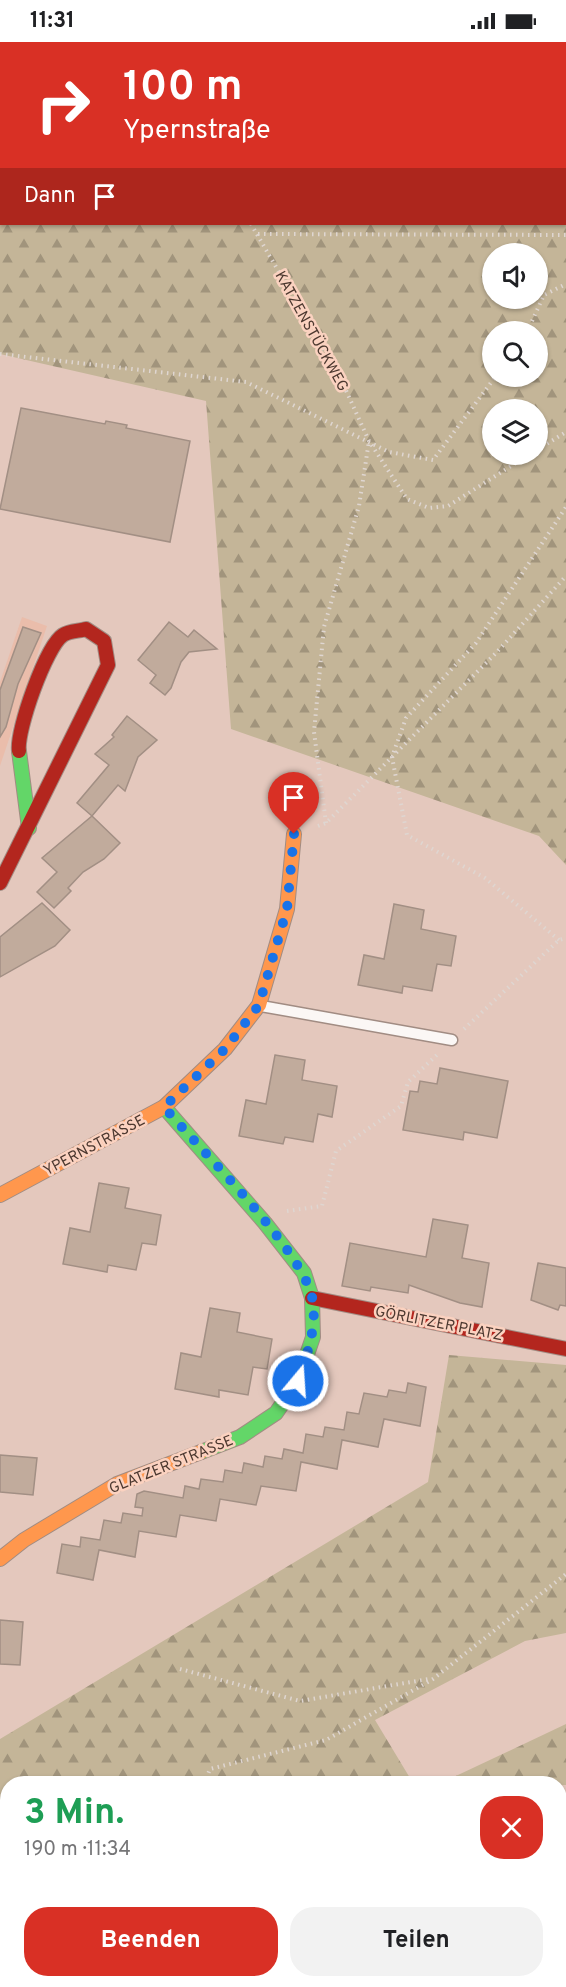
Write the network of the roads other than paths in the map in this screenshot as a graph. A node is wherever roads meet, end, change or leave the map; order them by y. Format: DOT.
graph roads {
  1 [pos="29,828"];
  2 [pos="294,834"];
  3 [pos="0,883"];
  4 [pos="259,1005"];
  5 [pos="452,1040"];
  6 [pos="164,1107"];
  7 [pos="0,1196"];
  8 [pos="312,1298"];
  9 [pos="566,1349"];
  10 [pos="0,1559"];
  1 -- 1 [label="street"];
  1 -- 3 [label="street"];
  2 -- 4 [label="street, YPERNSTRASSE"];
  4 -- 5 [label="lane"];
  4 -- 6 [label="street, YPERNSTRASSE"];
  6 -- 7 [label="street, YPERNSTRASSE"];
  6 -- 8 [label="street, GLATZER STRASSE"];
  8 -- 9 [label="street, GÖRLITZER PLATZ"];
  8 -- 10 [label="street, GLATZER STRASSE"];
}
